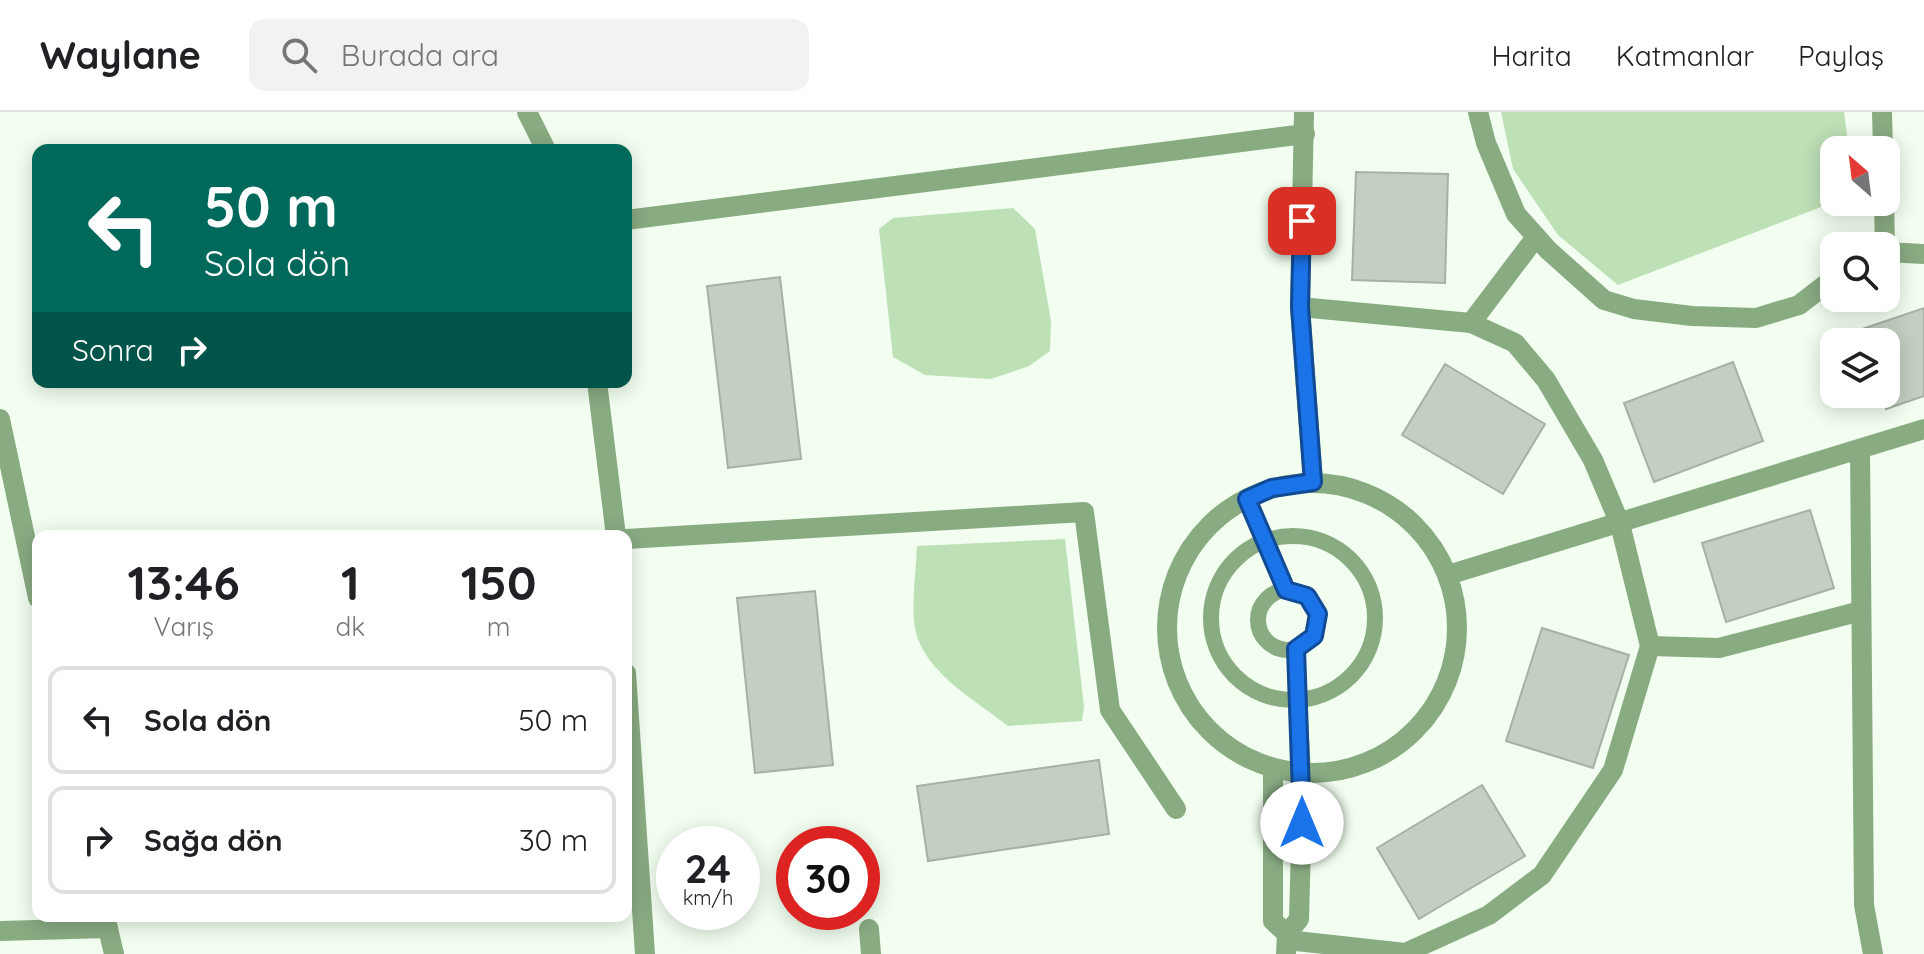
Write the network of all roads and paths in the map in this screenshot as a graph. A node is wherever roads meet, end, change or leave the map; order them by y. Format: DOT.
graph roads {
  1 [pos="527,112"];
  2 [pos="1304,112"];
  3 [pos="1478,112"];
  4 [pos="1882,112"];
  5 [pos="1305,134"];
  6 [pos="1883,136"];
  7 [pos="543,144"];
  8 [pos="632,219"];
  9 [pos="1536,237"];
  10 [pos="1900,253"];
  11 [pos="1924,254"];
  12 [pos="1820,289"];
  13 [pos="1300,307"];
  14 [pos="1471,323"];
  15 [pos="598,388"];
  16 [pos="0,419"];
  17 [pos="1924,429"];
  18 [pos="1860,449"];
  19 [pos="1313,482"];
  20 [pos="1247,499"];
  21 [pos="1620,524"];
  22 [pos="615,530"];
  23 [pos="632,539"];
  24 [pos="1265,542"];
  25 [pos="32,570"];
  26 [pos="1448,575"];
  27 [pos="1286,590"];
  28 [pos="1861,611"];
  29 [pos="1650,646"];
  30 [pos="1296,649"];
  31 [pos="1299,700"];
  32 [pos="632,762"];
  33 [pos="1273,768"];
  34 [pos="1303,772"];
  35 [pos="1176,809"];
  36 [pos="107,922"];
  37 [pos="869,930"];
  38 [pos="0,931"];
  39 [pos="1286,943"];
  40 [pos="114,954"];
  41 [pos="645,954"];
  42 [pos="871,954"];
  43 [pos="1873,954"];
  1 -- 7 [label="street"];
  2 -- 5 [label="street"];
  3 -- 9 [label="street"];
  4 -- 6 [label="street"];
  5 -- 8 [label="street"];
  5 -- 13 [label="street"];
  9 -- 12 [label="street"];
  9 -- 14 [label="street"];
  10 -- 11 [label="street"];
  13 -- 14 [label="street"];
  13 -- 19 [label="street"];
  14 -- 21 [label="street"];
  15 -- 22 [label="street"];
  16 -- 25 [label="street"];
  17 -- 18 [label="street"];
  18 -- 21 [label="street"];
  18 -- 28 [label="street"];
  19 -- 20 [label="street"];
  19 -- 26 [label="street"];
  20 -- 24 [label="lane"];
  20 -- 33 [label="street"];
  21 -- 26 [label="street"];
  21 -- 29 [label="street"];
  23 -- 35 [label="street"];
  24 -- 27 [label="lane"];
  24 -- 31 [label="lane"];
  24 -- 31 [label="lane"];
  26 -- 34 [label="street"];
  27 -- 30 [label="lane"];
  27 -- 30 [label="lane"];
  28 -- 29 [label="street"];
  28 -- 43 [label="street"];
  29 -- 39 [label="street"];
  30 -- 31 [label="lane"];
  31 -- 34 [label="lane"];
  32 -- 41 [label="street"];
  33 -- 34 [label="street"];
  33 -- 39 [label="street"];
  34 -- 39 [label="street"];
  36 -- 38 [label="street"];
  36 -- 40 [label="street"];
  37 -- 42 [label="street"];
}
